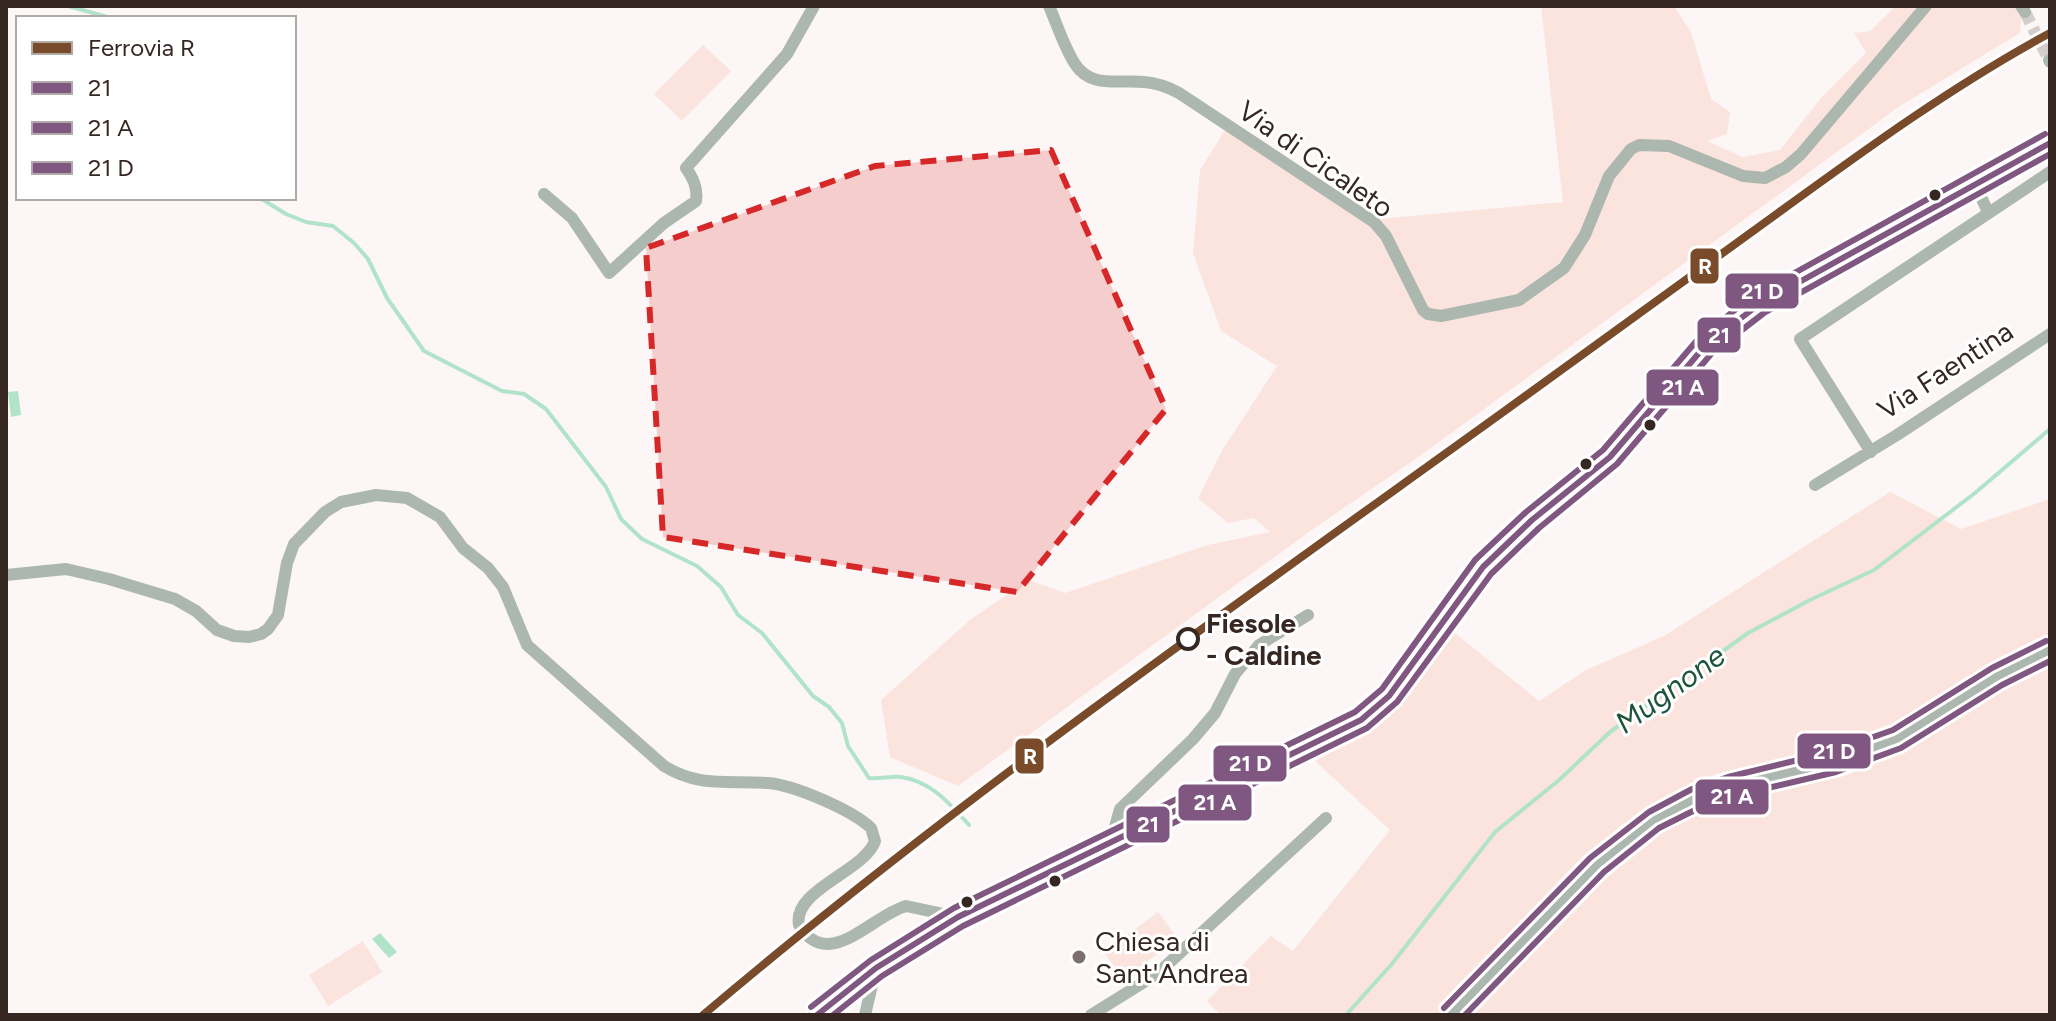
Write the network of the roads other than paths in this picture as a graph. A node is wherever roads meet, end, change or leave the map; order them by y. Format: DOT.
graph roads {
  1 [pos="814,6"];
  2 [pos="1049,6"];
  3 [pos="1926,6"];
  4 [pos="2050,143"];
  5 [pos="2050,172"];
  6 [pos="1975,184"];
  7 [pos="544,194"];
  8 [pos="1988,212"];
  9 [pos="2050,334"];
  10 [pos="1871,452"];
  11 [pos="1815,485"];
  12 [pos="6,575"];
  13 [pos="1308,615"];
  14 [pos="2050,650"];
  15 [pos="1326,818"];
  16 [pos="1111,841"];
  17 [pos="958,917"];
  18 [pos="876,968"];
  19 [pos="817,1015"];
  20 [pos="865,1015"];
  21 [pos="1091,1015"];
  22 [pos="1451,1015"];
  1 -- 7 [label="street"];
  2 -- 3 [label="street, Via di Cicaleto"];
  4 -- 6 [label="main road"];
  5 -- 8 [label="street, Via Faentina"];
  6 -- 8 [label="street"];
  6 -- 16 [label="main road"];
  8 -- 10 [label="street, Via Faentina"];
  9 -- 10 [label="street, Via Faentina"];
  10 -- 11 [label="street, Via Faentina"];
  12 -- 17 [label="street"];
  13 -- 16 [label="street"];
  14 -- 22 [label="street"];
  15 -- 21 [label="street"];
  16 -- 17 [label="main road"];
  17 -- 18 [label="main road"];
  18 -- 19 [label="main road"];
  18 -- 20 [label="street"];
}
